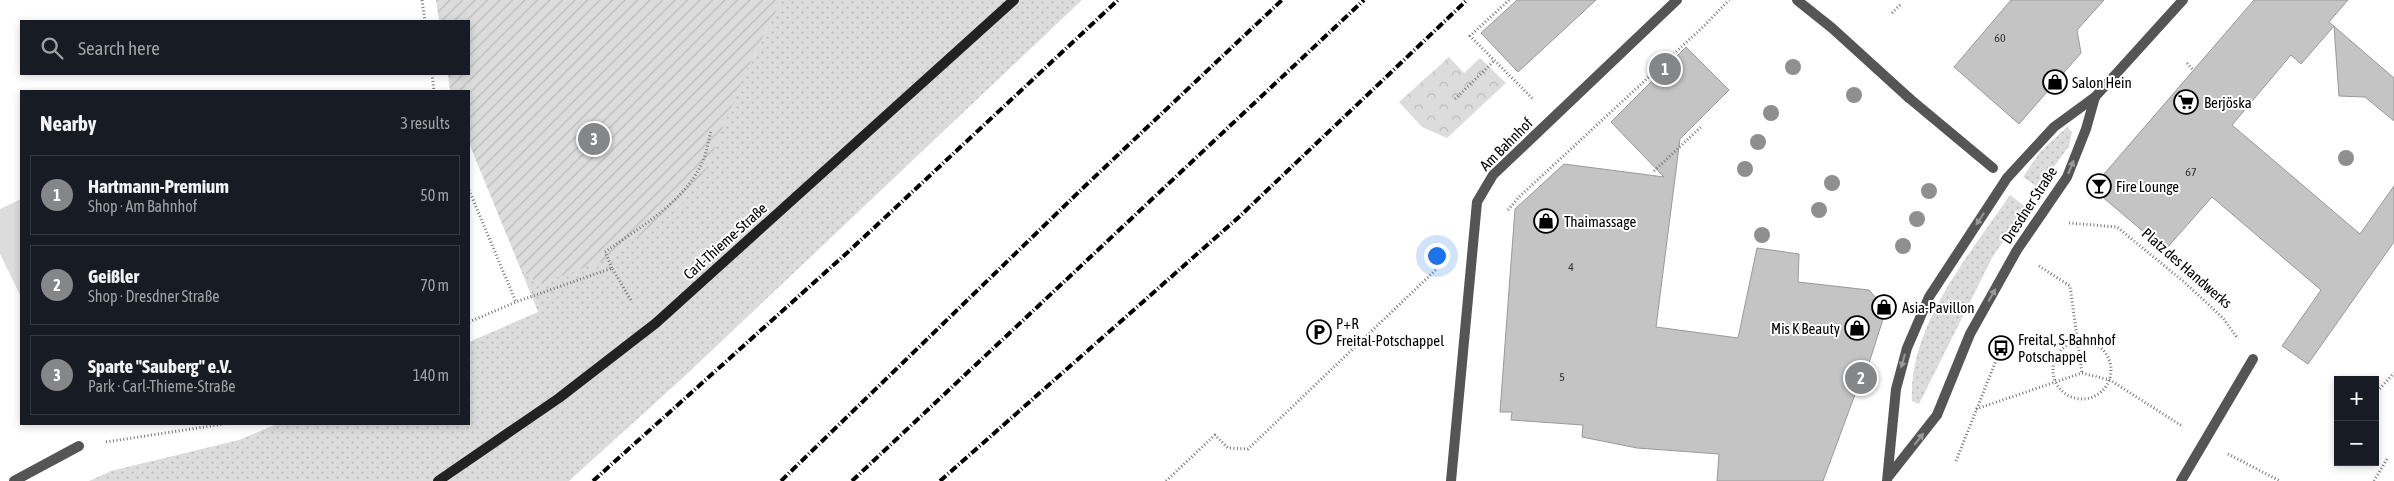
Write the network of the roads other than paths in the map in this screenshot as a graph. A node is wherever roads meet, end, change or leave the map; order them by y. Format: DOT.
graph roads {
  1 [pos="1014,0"];
  2 [pos="1677,0"];
  3 [pos="1797,0"];
  4 [pos="2183,0"];
  5 [pos="2095,97"];
  6 [pos="1993,168"];
  7 [pos="2253,360"];
  8 [pos="79,446"];
  9 [pos="1888,479"];
  10 [pos="14,481"];
  11 [pos="438,481"];
  12 [pos="1451,481"];
  13 [pos="2181,481"];
  1 -- 11 [label="main road, Carl-Thieme-Straße"];
  2 -- 12 [label="street, Am Bahnhof"];
  3 -- 6 [label="street"];
  4 -- 5 [label="street"];
  9 -- 5 [label="street, Dresdner Straße, one-way"];
  5 -- 9 [label="street, Dresdner Straße, one-way"];
  7 -- 13 [label="street"];
  8 -- 10 [label="street"];
}
